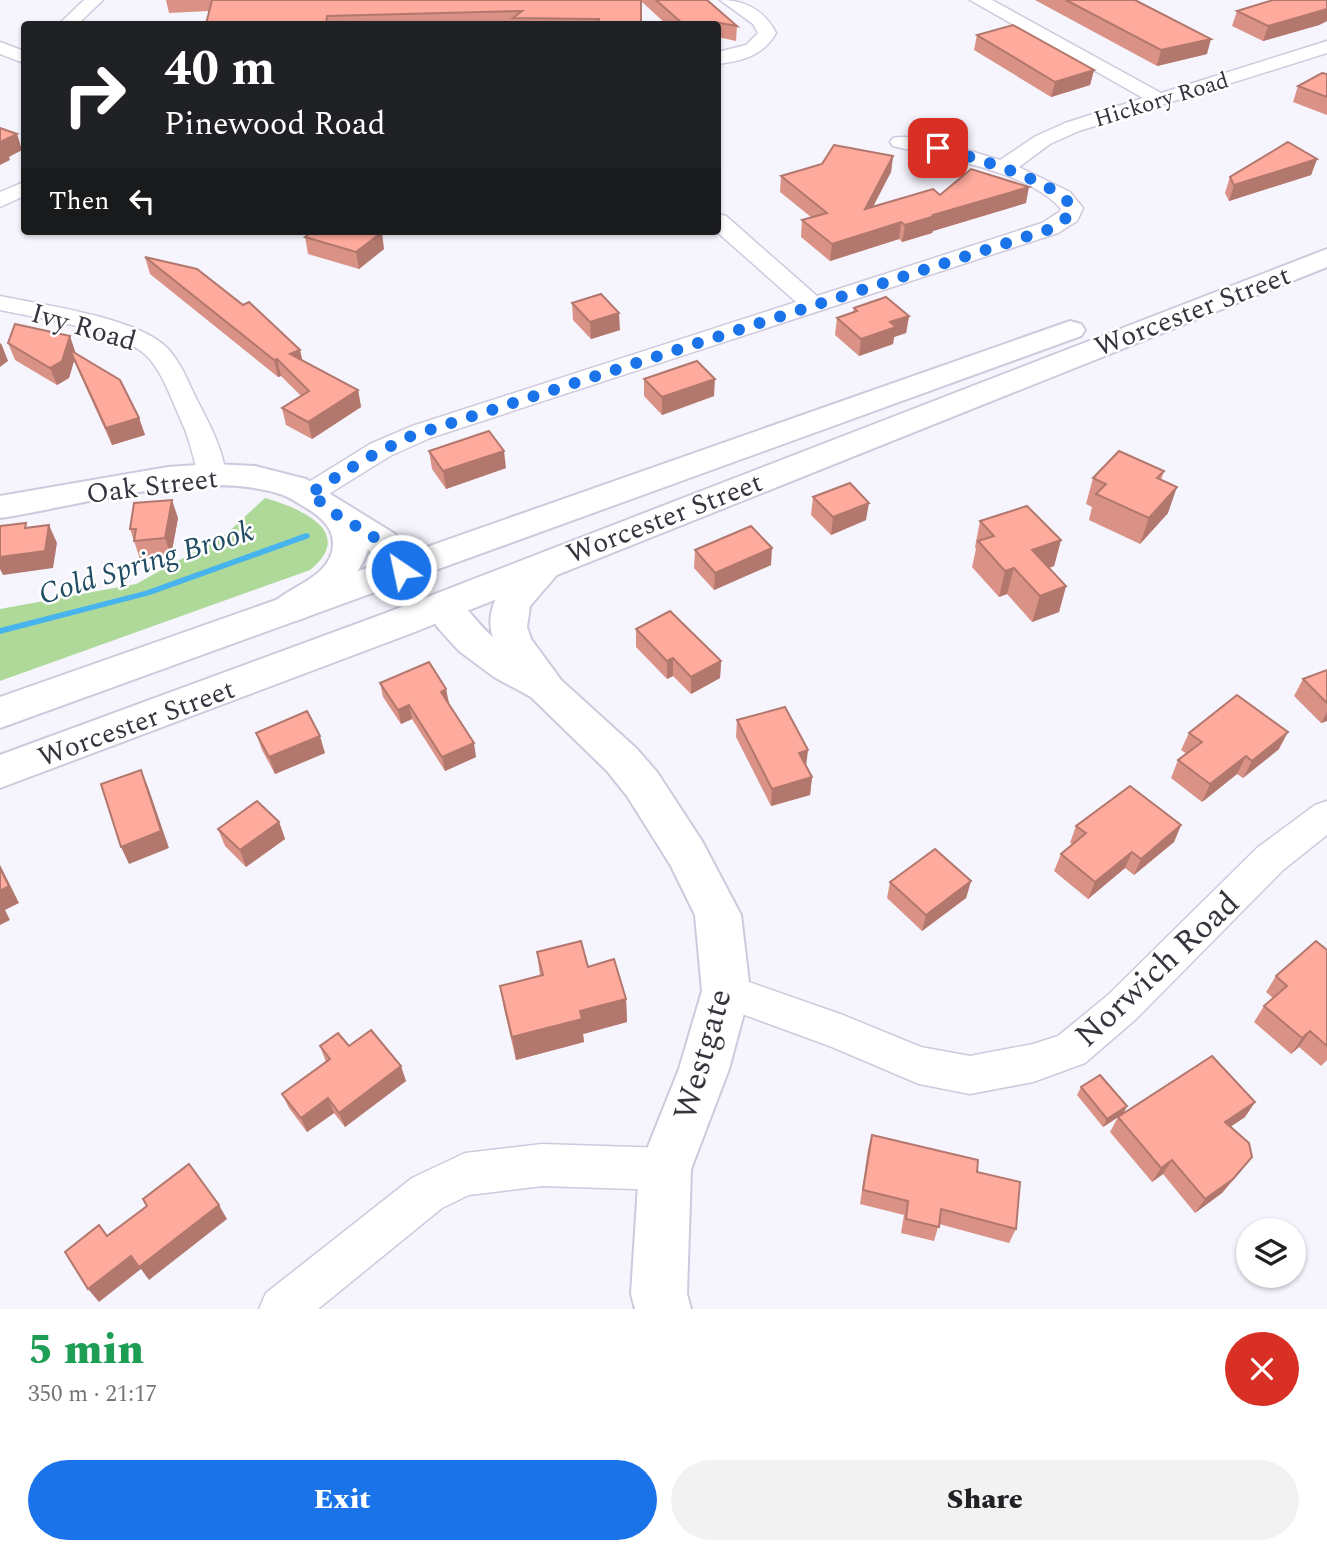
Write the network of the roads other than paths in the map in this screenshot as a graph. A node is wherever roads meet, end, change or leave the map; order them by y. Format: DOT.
graph roads {
  1 [pos="94,0"];
  2 [pos="729,0"];
  3 [pos="979,0"];
  4 [pos="71,21"];
  5 [pos="1327,47"];
  6 [pos="0,48"];
  7 [pos="21,56"];
  8 [pos="721,57"];
  9 [pos="1275,64"];
  10 [pos="1301,73"];
  11 [pos="1160,100"];
  12 [pos="900,142"];
  13 [pos="1003,168"];
  14 [pos="21,189"];
  15 [pos="0,200"];
  16 [pos="721,224"];
  17 [pos="1327,232"];
  18 [pos="1327,257"];
  19 [pos="0,303"];
  20 [pos="812,304"];
  21 [pos="212,474"];
  22 [pos="309,494"];
  23 [pos="0,507"];
  24 [pos="338,515"];
  25 [pos="550,516"];
  26 [pos="550,562"];
  27 [pos="401,570"];
  28 [pos="442,606"];
  29 [pos="285,612"];
  30 [pos="293,663"];
  31 [pos="547,690"];
  32 [pos="0,713"];
  33 [pos="0,772"];
  34 [pos="1327,815"];
  35 [pos="726,991"];
  36 [pos="665,1170"];
  37 [pos="282,1309"];
  38 [pos="663,1309"];
  1 -- 4 [label="street"];
  2 -- 8 [label="street"];
  3 -- 11 [label="street"];
  5 -- 9 [label="street, Hickory Road"];
  6 -- 7 [label="street"];
  9 -- 10 [label="street"];
  9 -- 11 [label="street, Hickory Road"];
  11 -- 13 [label="street, Hickory Road"];
  12 -- 13 [label="street"];
  13 -- 20 [label="street"];
  14 -- 15 [label="street"];
  16 -- 20 [label="street"];
  17 -- 25 [label="main road, Worcester Street"];
  18 -- 26 [label="main road, Worcester Street"];
  19 -- 21 [label="street, Ivy Road"];
  20 -- 22 [label="street"];
  21 -- 22 [label="main road, Oak Street"];
  21 -- 23 [label="main road, Oak Street"];
  22 -- 24 [label="main road, Oak Street"];
  24 -- 27 [label="main road, Oak Street"];
  24 -- 29 [label="main road"];
  25 -- 27 [label="main road, Worcester Street"];
  25 -- 28 [label="main road"];
  26 -- 28 [label="main road, Worcester Street"];
  26 -- 31 [label="main road, Westgate"];
  27 -- 29 [label="main road, Worcester Street"];
  27 -- 30 [label="main road"];
  28 -- 30 [label="main road, Worcester Street"];
  28 -- 31 [label="main road, Westgate"];
  29 -- 32 [label="main road, Worcester Street"];
  30 -- 33 [label="main road, Worcester Street"];
  31 -- 35 [label="main road, Westgate"];
  34 -- 35 [label="street, Norwich Road"];
  35 -- 36 [label="main road, Westgate"];
  36 -- 37 [label="street"];
  36 -- 38 [label="main road, Westgate"];
}
